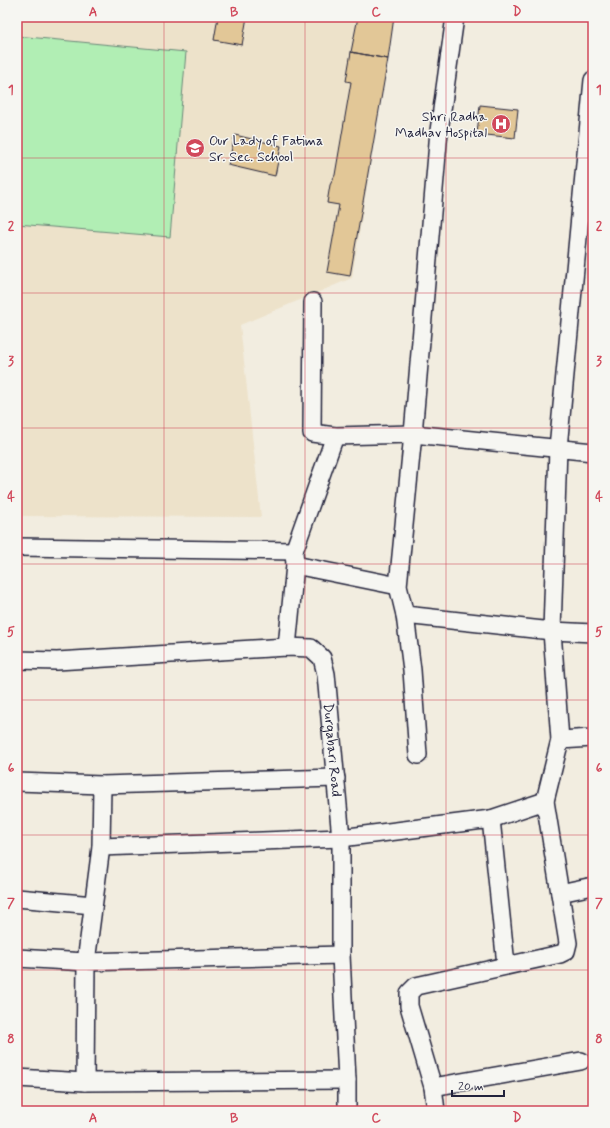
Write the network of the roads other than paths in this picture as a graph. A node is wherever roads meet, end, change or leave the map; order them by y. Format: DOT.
graph roads {
  1 [pos="455,17"];
  2 [pos="593,80"];
  3 [pos="313,302"];
  4 [pos="413,434"];
  5 [pos="335,436"];
  6 [pos="558,448"];
  7 [pos="593,452"];
  8 [pos="17,547"];
  9 [pos="295,558"];
  10 [pos="398,586"];
  11 [pos="405,615"];
  12 [pos="552,631"];
  13 [pos="593,633"];
  14 [pos="287,646"];
  15 [pos="17,660"];
  16 [pos="593,738"];
  17 [pos="560,740"];
  18 [pos="418,755"];
  19 [pos="336,778"];
  20 [pos="17,782"];
  21 [pos="102,785"];
  22 [pos="545,801"];
  23 [pos="491,819"];
  24 [pos="341,838"];
  25 [pos="101,847"];
  26 [pos="593,886"];
  27 [pos="560,893"];
  28 [pos="17,898"];
  29 [pos="94,906"];
  30 [pos="341,955"];
  31 [pos="17,958"];
  32 [pos="86,962"];
  33 [pos="506,965"];
  34 [pos="581,1061"];
  35 [pos="17,1078"];
  36 [pos="347,1080"];
  37 [pos="84,1082"];
  38 [pos="433,1087"];
  39 [pos="347,1111"];
  40 [pos="436,1111"];
  1 -- 4 [label="street"];
  2 -- 6 [label="street"];
  3 -- 5 [label="street"];
  4 -- 5 [label="street"];
  4 -- 6 [label="street"];
  4 -- 10 [label="street"];
  5 -- 9 [label="street"];
  6 -- 7 [label="street"];
  6 -- 12 [label="street"];
  8 -- 9 [label="street"];
  9 -- 10 [label="street"];
  9 -- 14 [label="street"];
  10 -- 11 [label="street"];
  11 -- 12 [label="street"];
  11 -- 18 [label="street"];
  12 -- 13 [label="street"];
  12 -- 17 [label="street"];
  14 -- 15 [label="street, Durgabari Road"];
  14 -- 19 [label="street, Durgabari Road"];
  16 -- 17 [label="street"];
  17 -- 22 [label="street"];
  19 -- 21 [label="street"];
  19 -- 24 [label="street, Durgabari Road"];
  20 -- 21 [label="street"];
  21 -- 25 [label="street"];
  22 -- 23 [label="street"];
  22 -- 27 [label="street"];
  23 -- 24 [label="street"];
  23 -- 33 [label="street"];
  24 -- 25 [label="street"];
  24 -- 30 [label="street, Durgabari Road"];
  25 -- 29 [label="street"];
  26 -- 27 [label="street"];
  27 -- 33 [label="street"];
  28 -- 29 [label="street"];
  29 -- 32 [label="street"];
  30 -- 32 [label="street"];
  30 -- 36 [label="street, Durgabari Road"];
  31 -- 32 [label="street"];
  32 -- 37 [label="street"];
  33 -- 38 [label="street"];
  34 -- 38 [label="street"];
  35 -- 37 [label="street"];
  36 -- 37 [label="street"];
  36 -- 39 [label="street, Durgabari Road"];
  38 -- 40 [label="street"];
}
